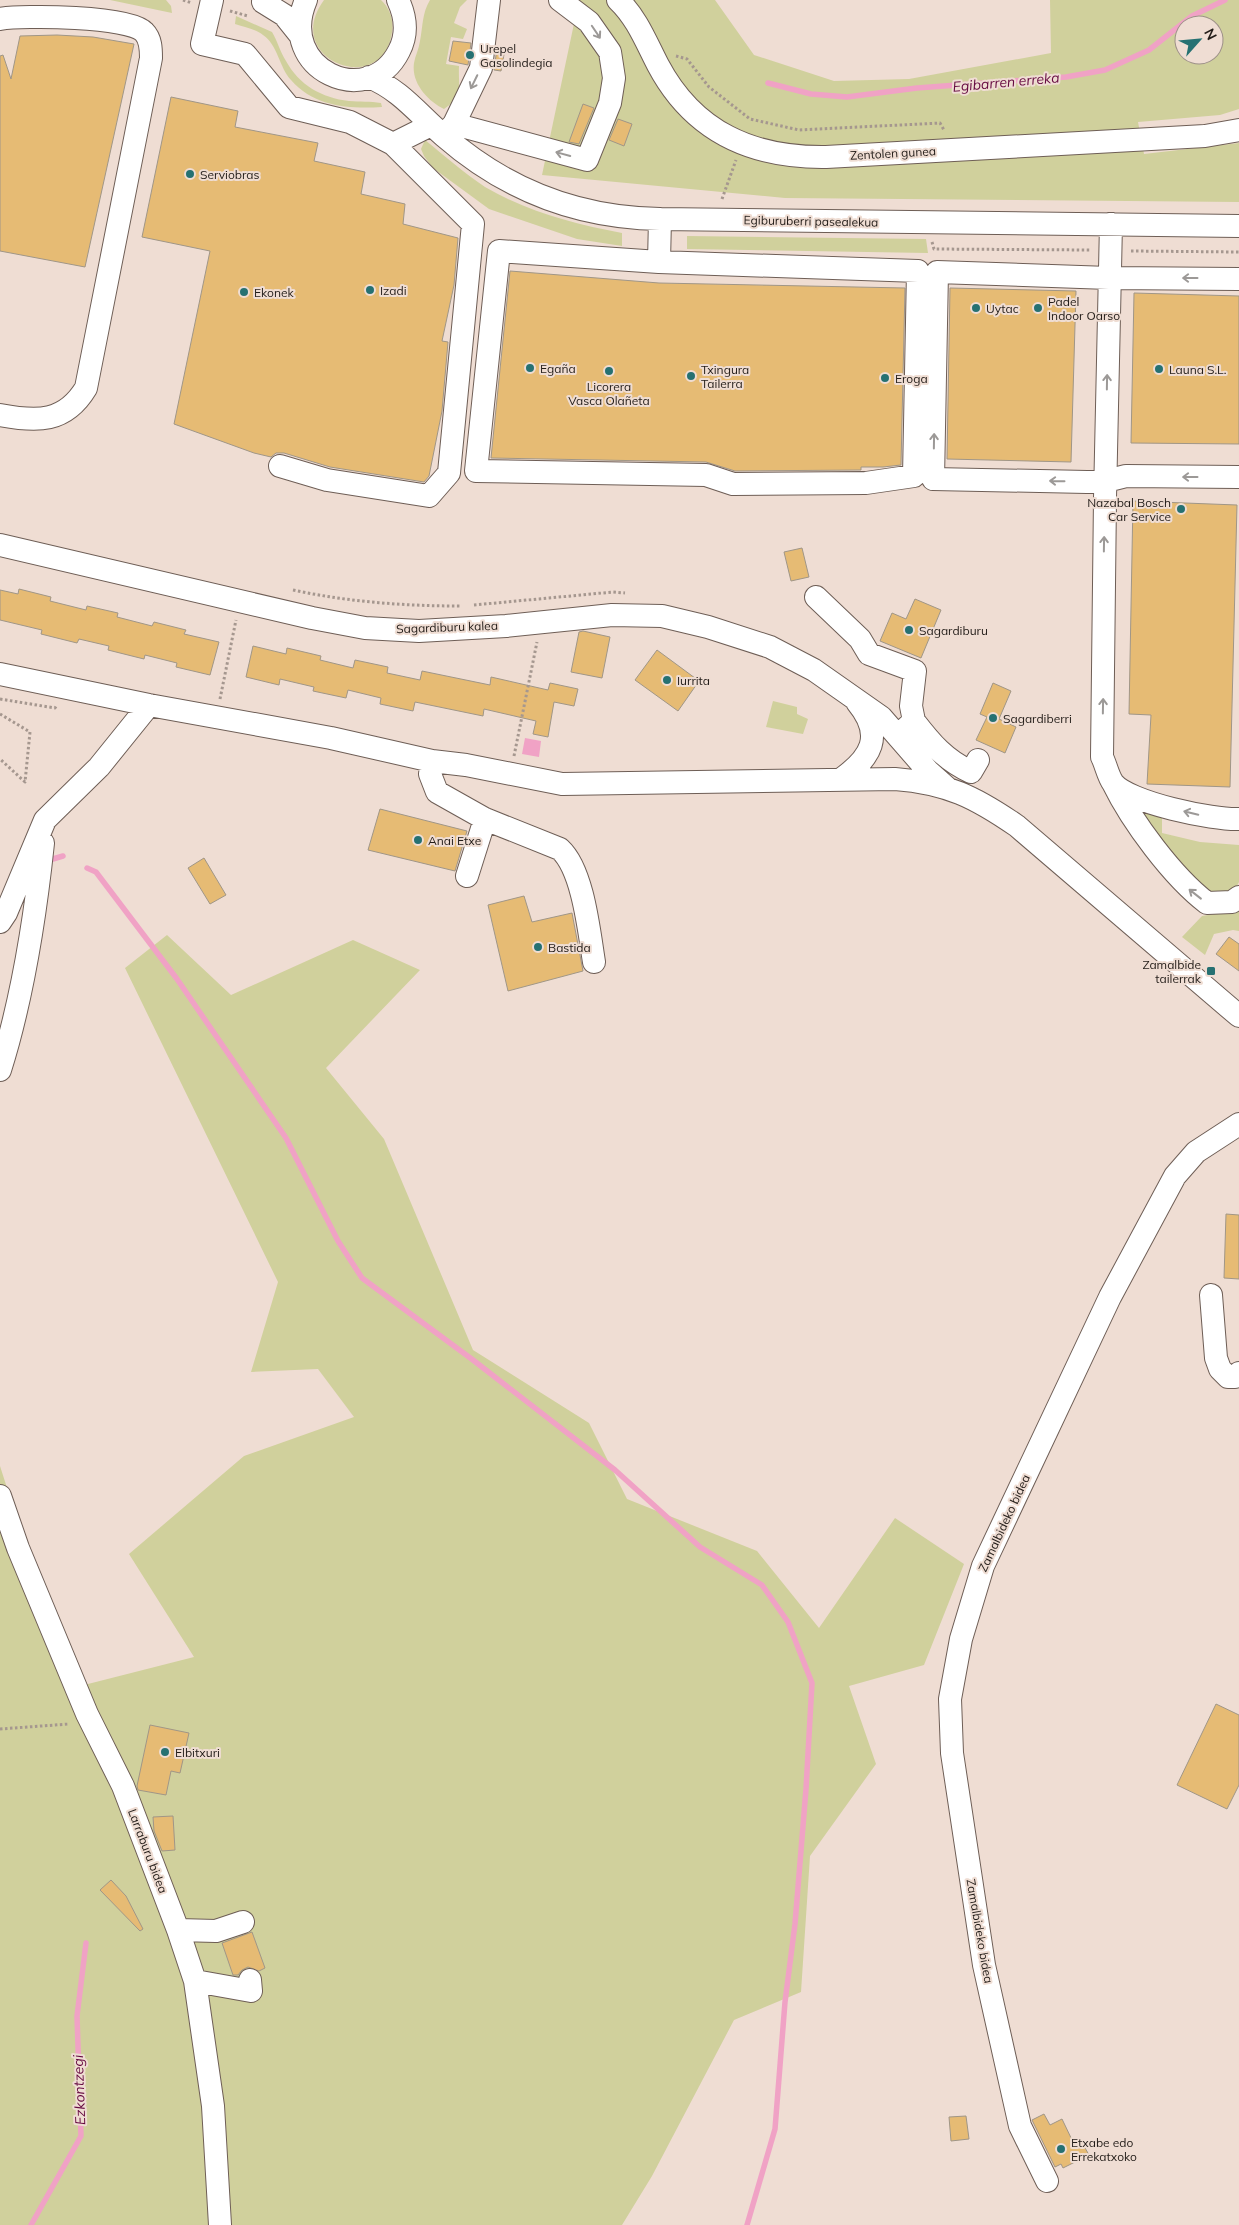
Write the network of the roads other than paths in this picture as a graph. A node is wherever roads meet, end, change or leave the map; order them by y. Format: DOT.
graph roads {
  1 [pos="212,0"];
  2 [pos="290,0"];
  3 [pos="306,0"];
  4 [pos="489,0"];
  5 [pos="560,0"];
  6 [pos="618,0"];
  7 [pos="259,1"];
  8 [pos="405,5"];
  9 [pos="0,19"];
  10 [pos="300,35"];
  11 [pos="396,57"];
  12 [pos="369,77"];
  13 [pos="415,108"];
  14 [pos="443,128"];
  15 [pos="1239,130"];
  16 [pos="393,144"];
  17 [pos="660,220"];
  18 [pos="1111,224"];
  19 [pos="1239,226"];
  20 [pos="659,262"];
  21 [pos="1109,278"];
  22 [pos="1239,279"];
  23 [pos="0,415"];
  24 [pos="280,466"];
  25 [pos="1239,477"];
  26 [pos="1106,481"];
  27 [pos="0,545"];
  28 [pos="816,597"];
  29 [pos="0,674"];
  30 [pos="149,704"];
  31 [pos="914,720"];
  32 [pos="885,730"];
  33 [pos="978,760"];
  34 [pos="432,761"];
  35 [pos="895,779"];
  36 [pos="840,780"];
  37 [pos="1113,783"];
  38 [pos="947,788"];
  39 [pos="485,819"];
  40 [pos="1239,819"];
  41 [pos="45,820"];
  42 [pos="467,876"];
  43 [pos="1239,897"];
  44 [pos="0,922"];
  45 [pos="594,962"];
  46 [pos="1239,1016"];
  47 [pos="0,1070"];
  48 [pos="1239,1124"];
  49 [pos="1211,1295"];
  50 [pos="1239,1373"];
  51 [pos="0,1496"];
  52 [pos="243,1922"];
  53 [pos="178,1930"];
  54 [pos="250,1980"];
  55 [pos="195,1981"];
  56 [pos="1047,2181"];
  57 [pos="220,2225"];
  1 -- 16 [label="street"];
  2 -- 7 [label="street"];
  3 -- 10 [label="street"];
  4 -- 14 [label="street, one-way"];
  5 -- 14 [label="street, one-way"];
  6 -- 15 [label="street, Zentolen gunea"];
  7 -- 10 [label="street"];
  8 -- 11 [label="street"];
  9 -- 23 [label="street"];
  10 -- 12 [label="street"];
  11 -- 12 [label="street"];
  11 -- 13 [label="street, Egiburuberri pasealekua"];
  12 -- 13 [label="street, Egiburuberri pasealekua"];
  13 -- 14 [label="street, Egiburuberri pasealekua"];
  14 -- 16 [label="street"];
  14 -- 17 [label="street, Egiburuberri pasealekua"];
  16 -- 24 [label="street"];
  17 -- 18 [label="street, Egiburuberri pasealekua"];
  17 -- 20 [label="street"];
  18 -- 19 [label="street, Egiburuberri pasealekua"];
  18 -- 21 [label="street"];
  20 -- 20 [label="street"];
  22 -- 21 [label="street, one-way"];
  26 -- 21 [label="street, one-way"];
  26 -- 21 [label="street, one-way"];
  25 -- 26 [label="street, one-way"];
  37 -- 26 [label="street, one-way"];
  27 -- 32 [label="street, Sagardiburu kalea"];
  28 -- 31 [label="street"];
  29 -- 30 [label="street"];
  30 -- 34 [label="street"];
  30 -- 41 [label="street"];
  31 -- 32 [label="street"];
  31 -- 33 [label="street"];
  32 -- 35 [label="street, Sagardiburu kalea"];
  32 -- 36 [label="street"];
  32 -- 38 [label="street, Sagardiburu kalea"];
  34 -- 36 [label="street"];
  34 -- 39 [label="street"];
  35 -- 36 [label="street"];
  35 -- 38 [label="street"];
  40 -- 37 [label="street, one-way"];
  43 -- 37 [label="street, one-way"];
  38 -- 46 [label="street"];
  39 -- 42 [label="street"];
  39 -- 45 [label="street"];
  41 -- 44 [label="street"];
  41 -- 47 [label="street"];
  48 -- 56 [label="street, Zamalbideko bidea"];
  49 -- 50 [label="street"];
  51 -- 53 [label="street, Larraburu bidea"];
  52 -- 53 [label="street"];
  53 -- 55 [label="street, Larraburu bidea"];
  54 -- 55 [label="street"];
  55 -- 57 [label="street, Larraburu bidea"];
}
